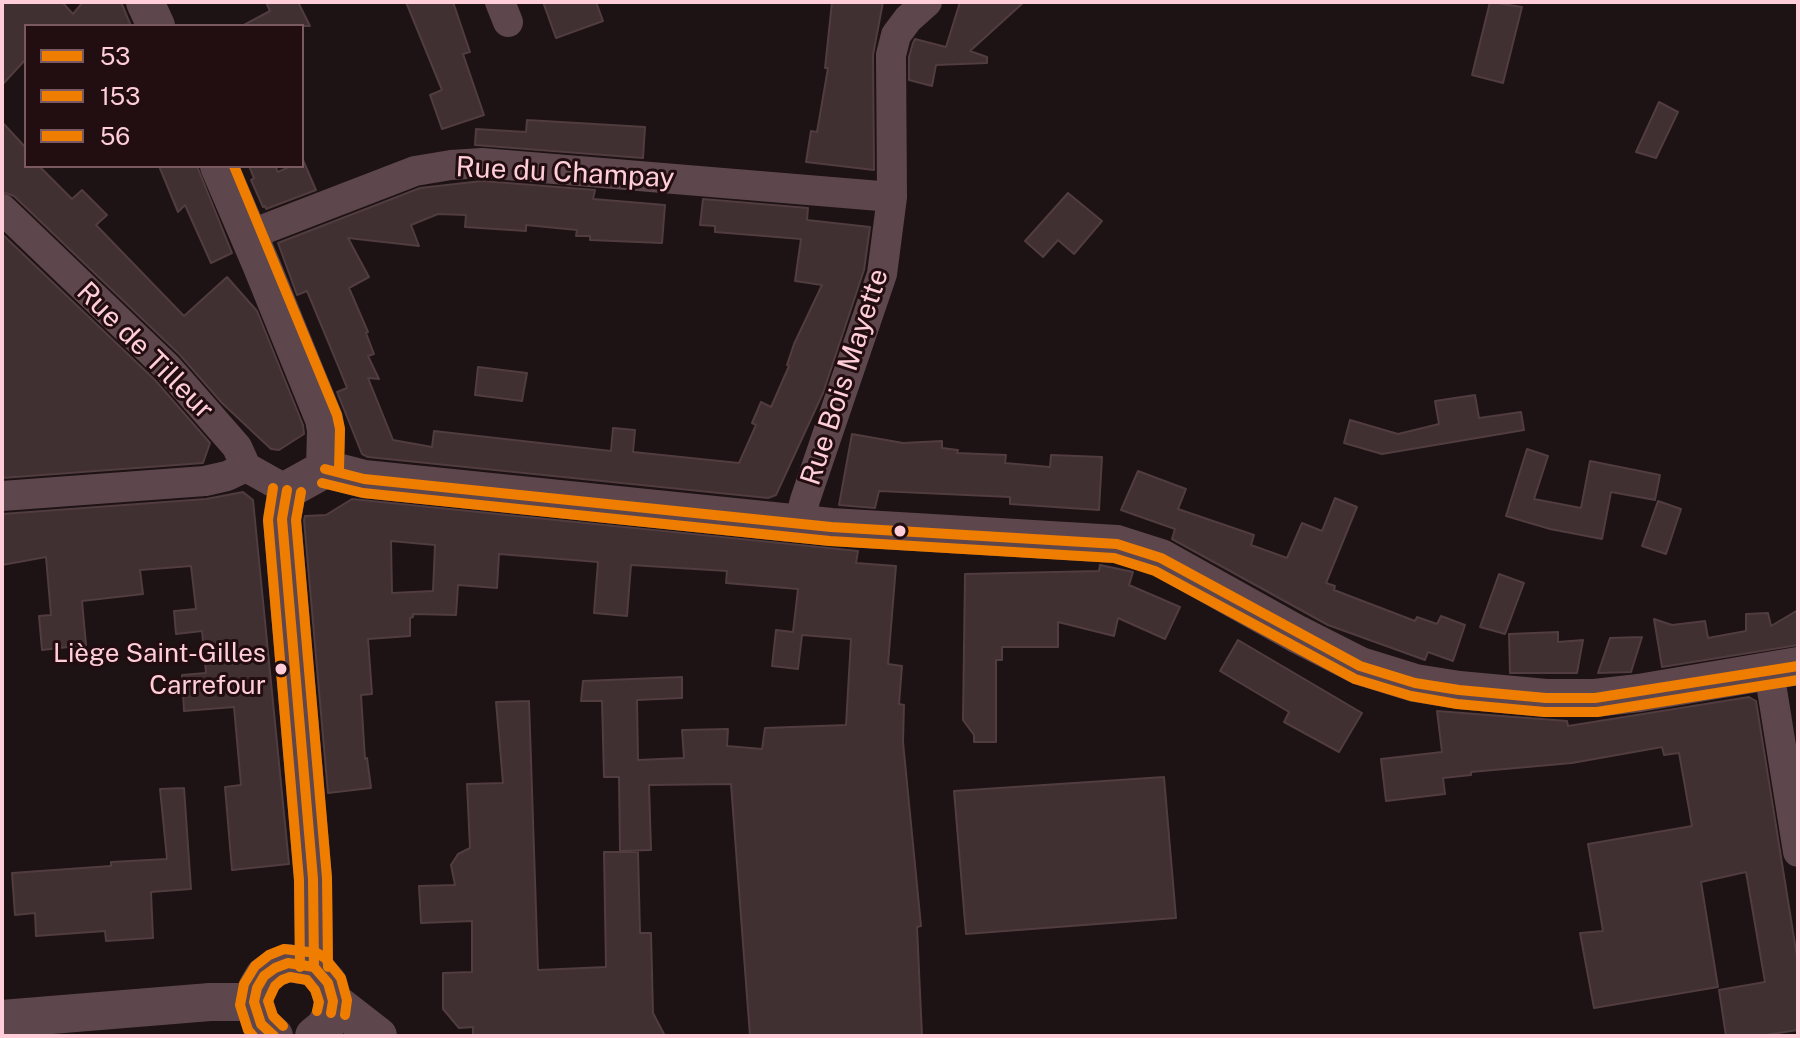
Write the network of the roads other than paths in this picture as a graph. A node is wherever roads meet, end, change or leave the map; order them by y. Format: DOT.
graph roads {
  1 [pos="145,2"];
  2 [pos="927,2"];
  3 [pos="155,24"];
  4 [pos="220,168"];
  5 [pos="892,197"];
  6 [pos="2,209"];
  7 [pos="249,235"];
  8 [pos="246,467"];
  9 [pos="325,469"];
  10 [pos="287,490"];
  11 [pos="2,496"];
  12 [pos="799,524"];
  13 [pos="1784,668"];
  14 [pos="1798,852"];
  15 [pos="314,967"];
  16 [pos="333,1001"];
  17 [pos="254,1002"];
  18 [pos="2,1019"];
  19 [pos="274,1036"];
  20 [pos="314,1036"];
  21 [pos="378,1036"];
  1 -- 3 [label="street"];
  2 -- 5 [label="street, Rue Bois Mayette"];
  4 -- 7 [label="street"];
  5 -- 7 [label="street, Rue du Champay"];
  5 -- 12 [label="street, Rue Bois Mayette"];
  6 -- 8 [label="street, Rue de Tilleur"];
  7 -- 9 [label="street"];
  8 -- 10 [label="street, Rue de Tilleur"];
  8 -- 11 [label="street"];
  9 -- 10 [label="street"];
  9 -- 12 [label="street"];
  10 -- 15 [label="street"];
  12 -- 13 [label="street"];
  13 -- 14 [label="street"];
  15 -- 16 [label="street"];
  15 -- 17 [label="street"];
  16 -- 20 [label="street"];
  16 -- 21 [label="street"];
  17 -- 18 [label="street"];
  17 -- 19 [label="street"];
}
